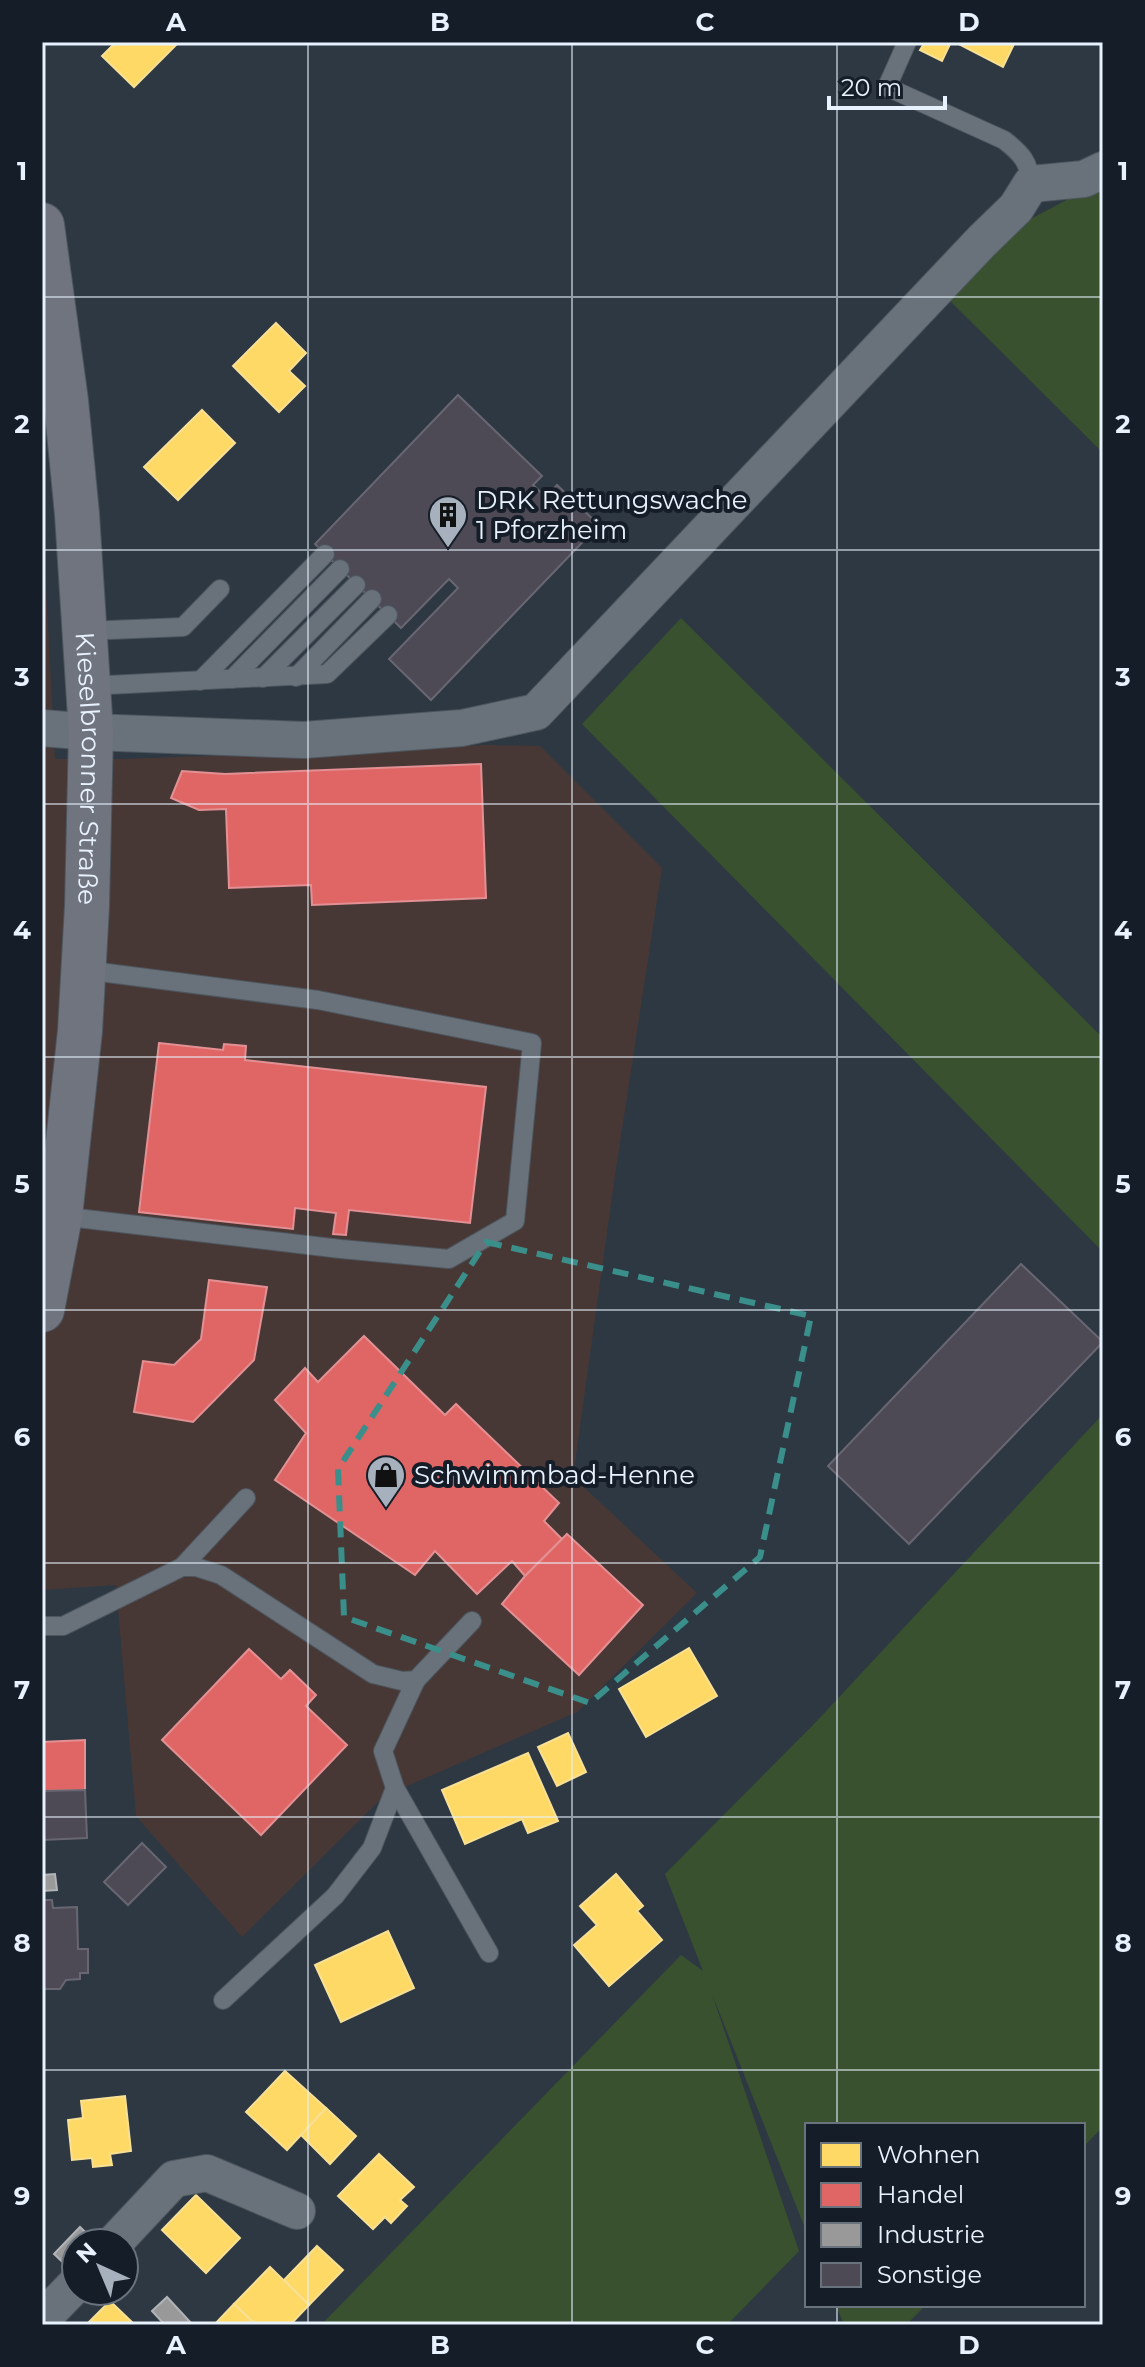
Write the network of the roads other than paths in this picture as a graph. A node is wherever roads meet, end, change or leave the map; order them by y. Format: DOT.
graph roads {
  1 [pos="907,42"];
  2 [pos="1103,170"];
  3 [pos="1031,184"];
  4 [pos="42,225"];
  5 [pos="325,554"];
  6 [pos="340,569"];
  7 [pos="356,585"];
  8 [pos="220,589"];
  9 [pos="372,599"];
  10 [pos="388,615"];
  11 [pos="85,631"];
  12 [pos="296,677"];
  13 [pos="263,678"];
  14 [pos="232,679"];
  15 [pos="200,681"];
  16 [pos="88,686"];
  17 [pos="42,728"];
  18 [pos="91,732"];
  19 [pos="84,970"];
  20 [pos="60,1216"];
  21 [pos="42,1310"];
  22 [pos="246,1498"];
  23 [pos="182,1567"];
  24 [pos="472,1621"];
  25 [pos="42,1626"];
  26 [pos="416,1680"];
  27 [pos="395,1788"];
  28 [pos="489,1953"];
  29 [pos="223,2000"];
  30 [pos="297,2211"];
  31 [pos="129,2227"];
  32 [pos="60,2300"];
  33 [pos="42,2319"];
  1 -- 3 [label="lane"];
  2 -- 3 [label="street"];
  3 -- 18 [label="street"];
  4 -- 11 [label="street, Kieselbronner Straße"];
  5 -- 15 [label="lane"];
  6 -- 14 [label="lane"];
  7 -- 13 [label="lane"];
  8 -- 11 [label="lane"];
  9 -- 12 [label="lane"];
  10 -- 12 [label="lane"];
  11 -- 16 [label="street, Kieselbronner Straße"];
  12 -- 13 [label="lane"];
  13 -- 14 [label="lane"];
  14 -- 15 [label="lane"];
  15 -- 16 [label="lane"];
  16 -- 18 [label="street, Kieselbronner Straße"];
  17 -- 18 [label="street"];
  18 -- 19 [label="street, Kieselbronner Straße"];
  19 -- 20 [label="street, Kieselbronner Straße"];
  19 -- 20 [label="lane"];
  20 -- 21 [label="street, Kieselbronner Straße"];
  22 -- 23 [label="lane"];
  23 -- 25 [label="lane"];
  23 -- 26 [label="lane"];
  24 -- 26 [label="lane"];
  26 -- 27 [label="lane"];
  27 -- 28 [label="lane"];
  27 -- 29 [label="lane"];
  30 -- 31 [label="street"];
  32 -- 33 [label="street"];
}
